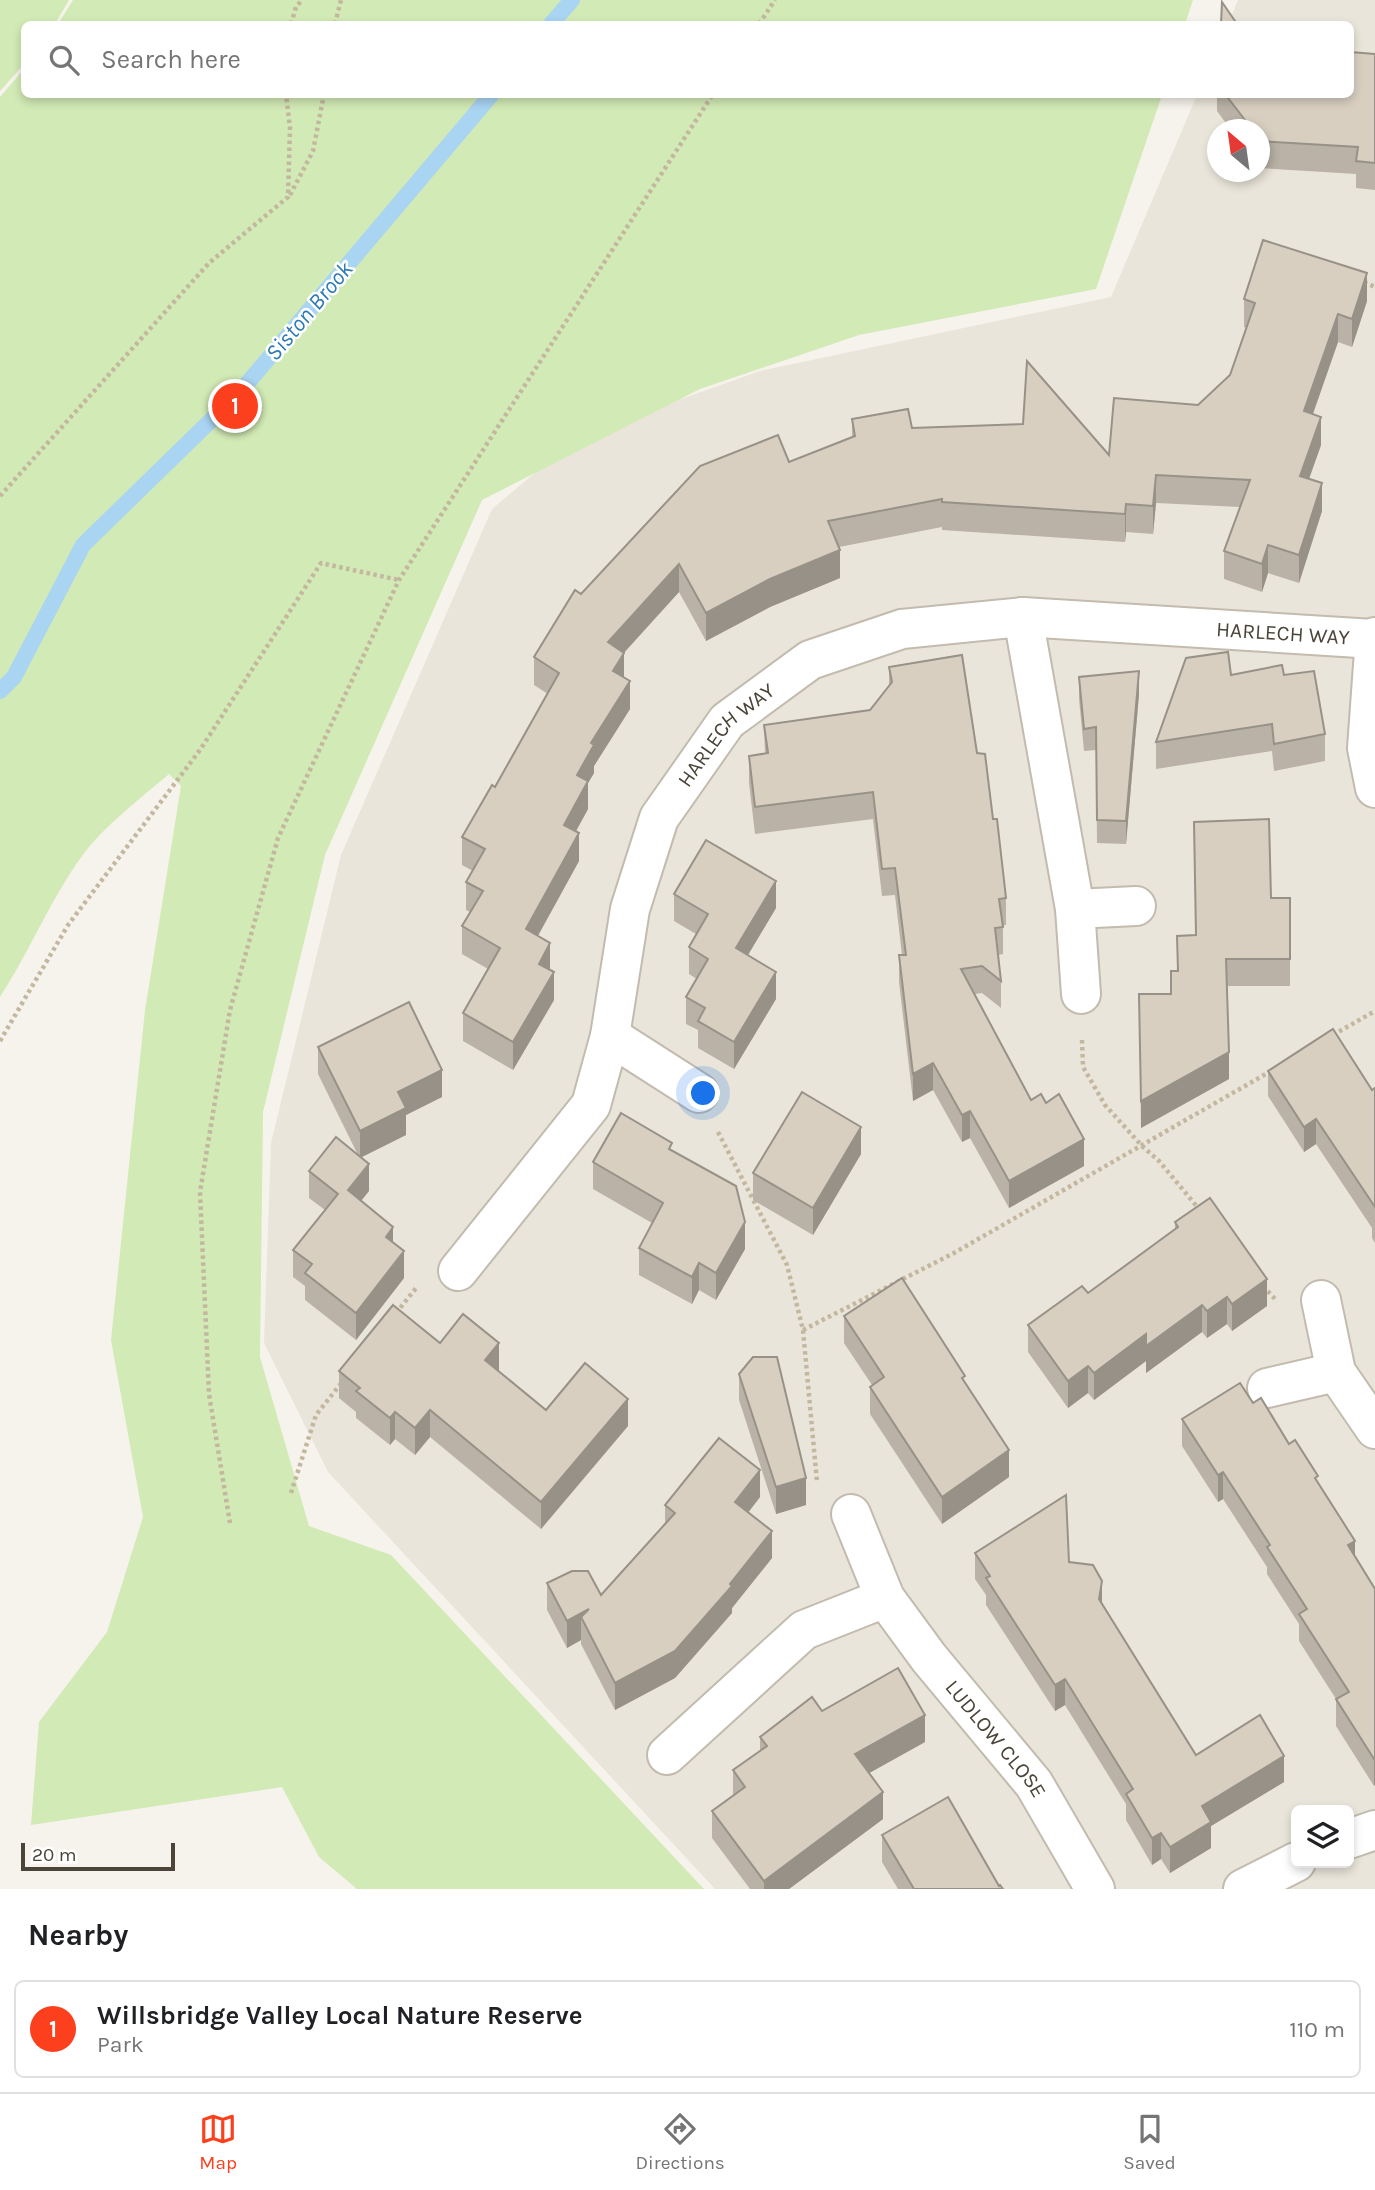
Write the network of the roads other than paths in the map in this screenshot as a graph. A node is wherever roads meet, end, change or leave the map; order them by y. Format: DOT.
graph roads {
  1 [pos="1023,617"];
  2 [pos="1375,638"];
  3 [pos="1375,788"];
  4 [pos="1136,906"];
  5 [pos="1075,909"];
  6 [pos="1080,994"];
  7 [pos="610,1036"];
  8 [pos="684,1084"];
  9 [pos="458,1271"];
  10 [pos="1321,1300"];
  11 [pos="1336,1372"];
  12 [pos="1268,1388"];
  13 [pos="1373,1420"];
  14 [pos="850,1514"];
  15 [pos="885,1598"];
  16 [pos="667,1755"];
  17 [pos="1375,1830"];
  18 [pos="1354,1837"];
  19 [pos="1291,1865"];
  20 [pos="1095,1889"];
  21 [pos="1243,1889"];
  1 -- 2 [label="street, HARLECH WAY"];
  1 -- 5 [label="street"];
  1 -- 7 [label="street, HARLECH WAY"];
  2 -- 3 [label="street"];
  4 -- 5 [label="street"];
  5 -- 6 [label="street"];
  7 -- 8 [label="street"];
  7 -- 9 [label="street, HARLECH WAY"];
  10 -- 11 [label="street"];
  11 -- 12 [label="street"];
  11 -- 13 [label="street"];
  14 -- 15 [label="street, LUDLOW CLOSE"];
  15 -- 16 [label="street"];
  15 -- 20 [label="street, LUDLOW CLOSE"];
  17 -- 18 [label="street"];
  19 -- 21 [label="street"];
}
